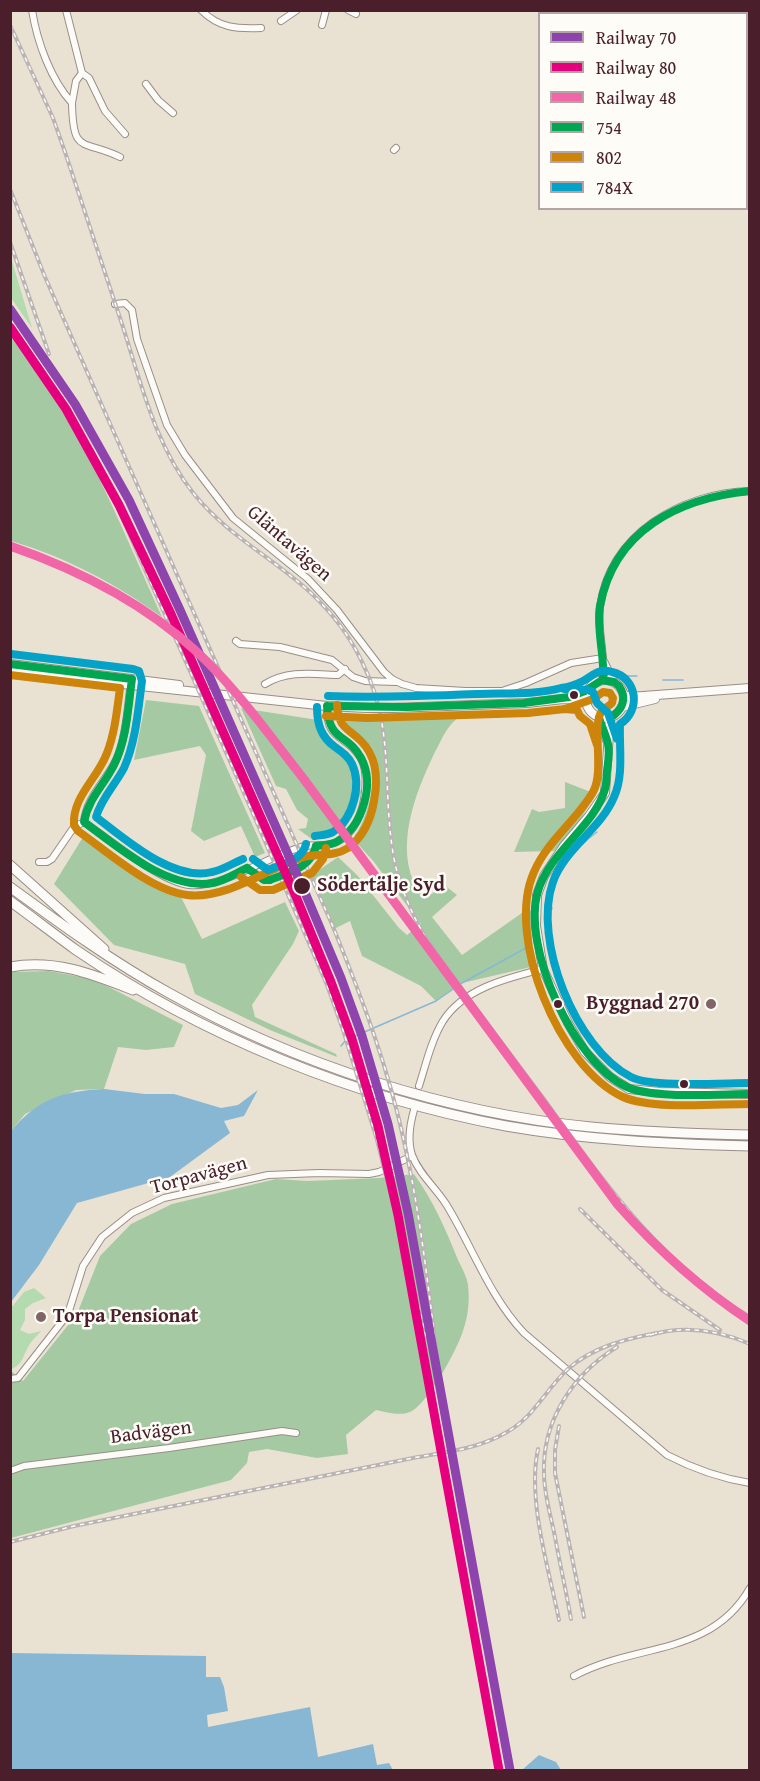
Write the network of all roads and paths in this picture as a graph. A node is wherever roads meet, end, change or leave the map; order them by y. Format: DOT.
graph roads {
  1 [pos="32,10"];
  2 [pos="66,10"];
  3 [pos="201,10"];
  4 [pos="297,10"];
  5 [pos="326,10"];
  6 [pos="348,10"];
  7 [pos="356,14"];
  8 [pos="280,21"];
  9 [pos="322,25"];
  10 [pos="261,28"];
  11 [pos="82,73"];
  12 [pos="146,84"];
  13 [pos="72,103"];
  14 [pos="173,114"];
  15 [pos="125,134"];
  16 [pos="120,157"];
  17 [pos="115,304"];
  18 [pos="750,490"];
  19 [pos="236,641"];
  20 [pos="603,658"];
  21 [pos="10,664"];
  22 [pos="10,669"];
  23 [pos="345,669"];
  24 [pos="603,680"];
  25 [pos="131,682"];
  26 [pos="396,682"];
  27 [pos="615,683"];
  28 [pos="265,684"];
  29 [pos="750,688"];
  30 [pos="588,690"];
  31 [pos="683,694"];
  32 [pos="624,695"];
  33 [pos="563,699"];
  34 [pos="586,700"];
  35 [pos="327,706"];
  36 [pos="622,707"];
  37 [pos="598,717"];
  38 [pos="610,718"];
  39 [pos="608,744"];
  40 [pos="84,822"];
  41 [pos="39,862"];
  42 [pos="10,865"];
  43 [pos="10,887"];
  44 [pos="10,901"];
  45 [pos="10,967"];
  46 [pos="543,969"];
  47 [pos="131,971"];
  48 [pos="159,1000"];
  49 [pos="420,1086"];
  50 [pos="750,1094"];
  51 [pos="414,1110"];
  52 [pos="750,1135"];
  53 [pos="750,1146"];
  54 [pos="412,1156"];
  55 [pos="10,1378"];
  56 [pos="296,1432"];
  57 [pos="10,1471"];
  58 [pos="750,1483"];
  59 [pos="750,1588"];
  60 [pos="574,1676"];
  1 -- 13 [label="street"];
  2 -- 11 [label="street"];
  3 -- 10 [label="street"];
  4 -- 8 [label="street"];
  5 -- 9 [label="street"];
  6 -- 7 [label="street"];
  11 -- 13 [label="street"];
  11 -- 15 [label="street"];
  12 -- 14 [label="street"];
  13 -- 16 [label="street"];
  17 -- 26 [label="street, Gläntavägen"];
  18 -- 20 [label="street"];
  19 -- 23 [label="street"];
  20 -- 24 [label="street"];
  20 -- 26 [label="street"];
  20 -- 27 [label="street"];
  21 -- 25 [label="main road"];
  22 -- 25 [label="main road"];
  23 -- 26 [label="street"];
  23 -- 28 [label="street"];
  24 -- 27 [label="main road"];
  24 -- 30 [label="main road"];
  25 -- 35 [label="main road"];
  25 -- 40 [label="street"];
  27 -- 32 [label="main road"];
  29 -- 31 [label="main road"];
  30 -- 33 [label="main road"];
  30 -- 34 [label="main road"];
  31 -- 32 [label="main road"];
  31 -- 36 [label="main road"];
  32 -- 36 [label="main road"];
  33 -- 34 [label="main road"];
  33 -- 35 [label="main road, bridge"];
  34 -- 37 [label="main road"];
  35 -- 40 [label="street"];
  36 -- 38 [label="main road"];
  37 -- 38 [label="main road"];
  37 -- 39 [label="main road"];
  38 -- 39 [label="main road"];
  39 -- 46 [label="main road"];
  40 -- 41 [label="street"];
  42 -- 47 [label="highway"];
  43 -- 47 [label="highway"];
  44 -- 48 [label="highway"];
  45 -- 48 [label="highway"];
  46 -- 49 [label="street"];
  46 -- 50 [label="main road"];
  47 -- 52 [label="highway"];
  48 -- 53 [label="highway"];
  51 -- 54 [label="street"];
  54 -- 55 [label="street, Torpavägen"];
  54 -- 58 [label="street"];
  56 -- 57 [label="street, Badvägen"];
  59 -- 60 [label="street"];
}
